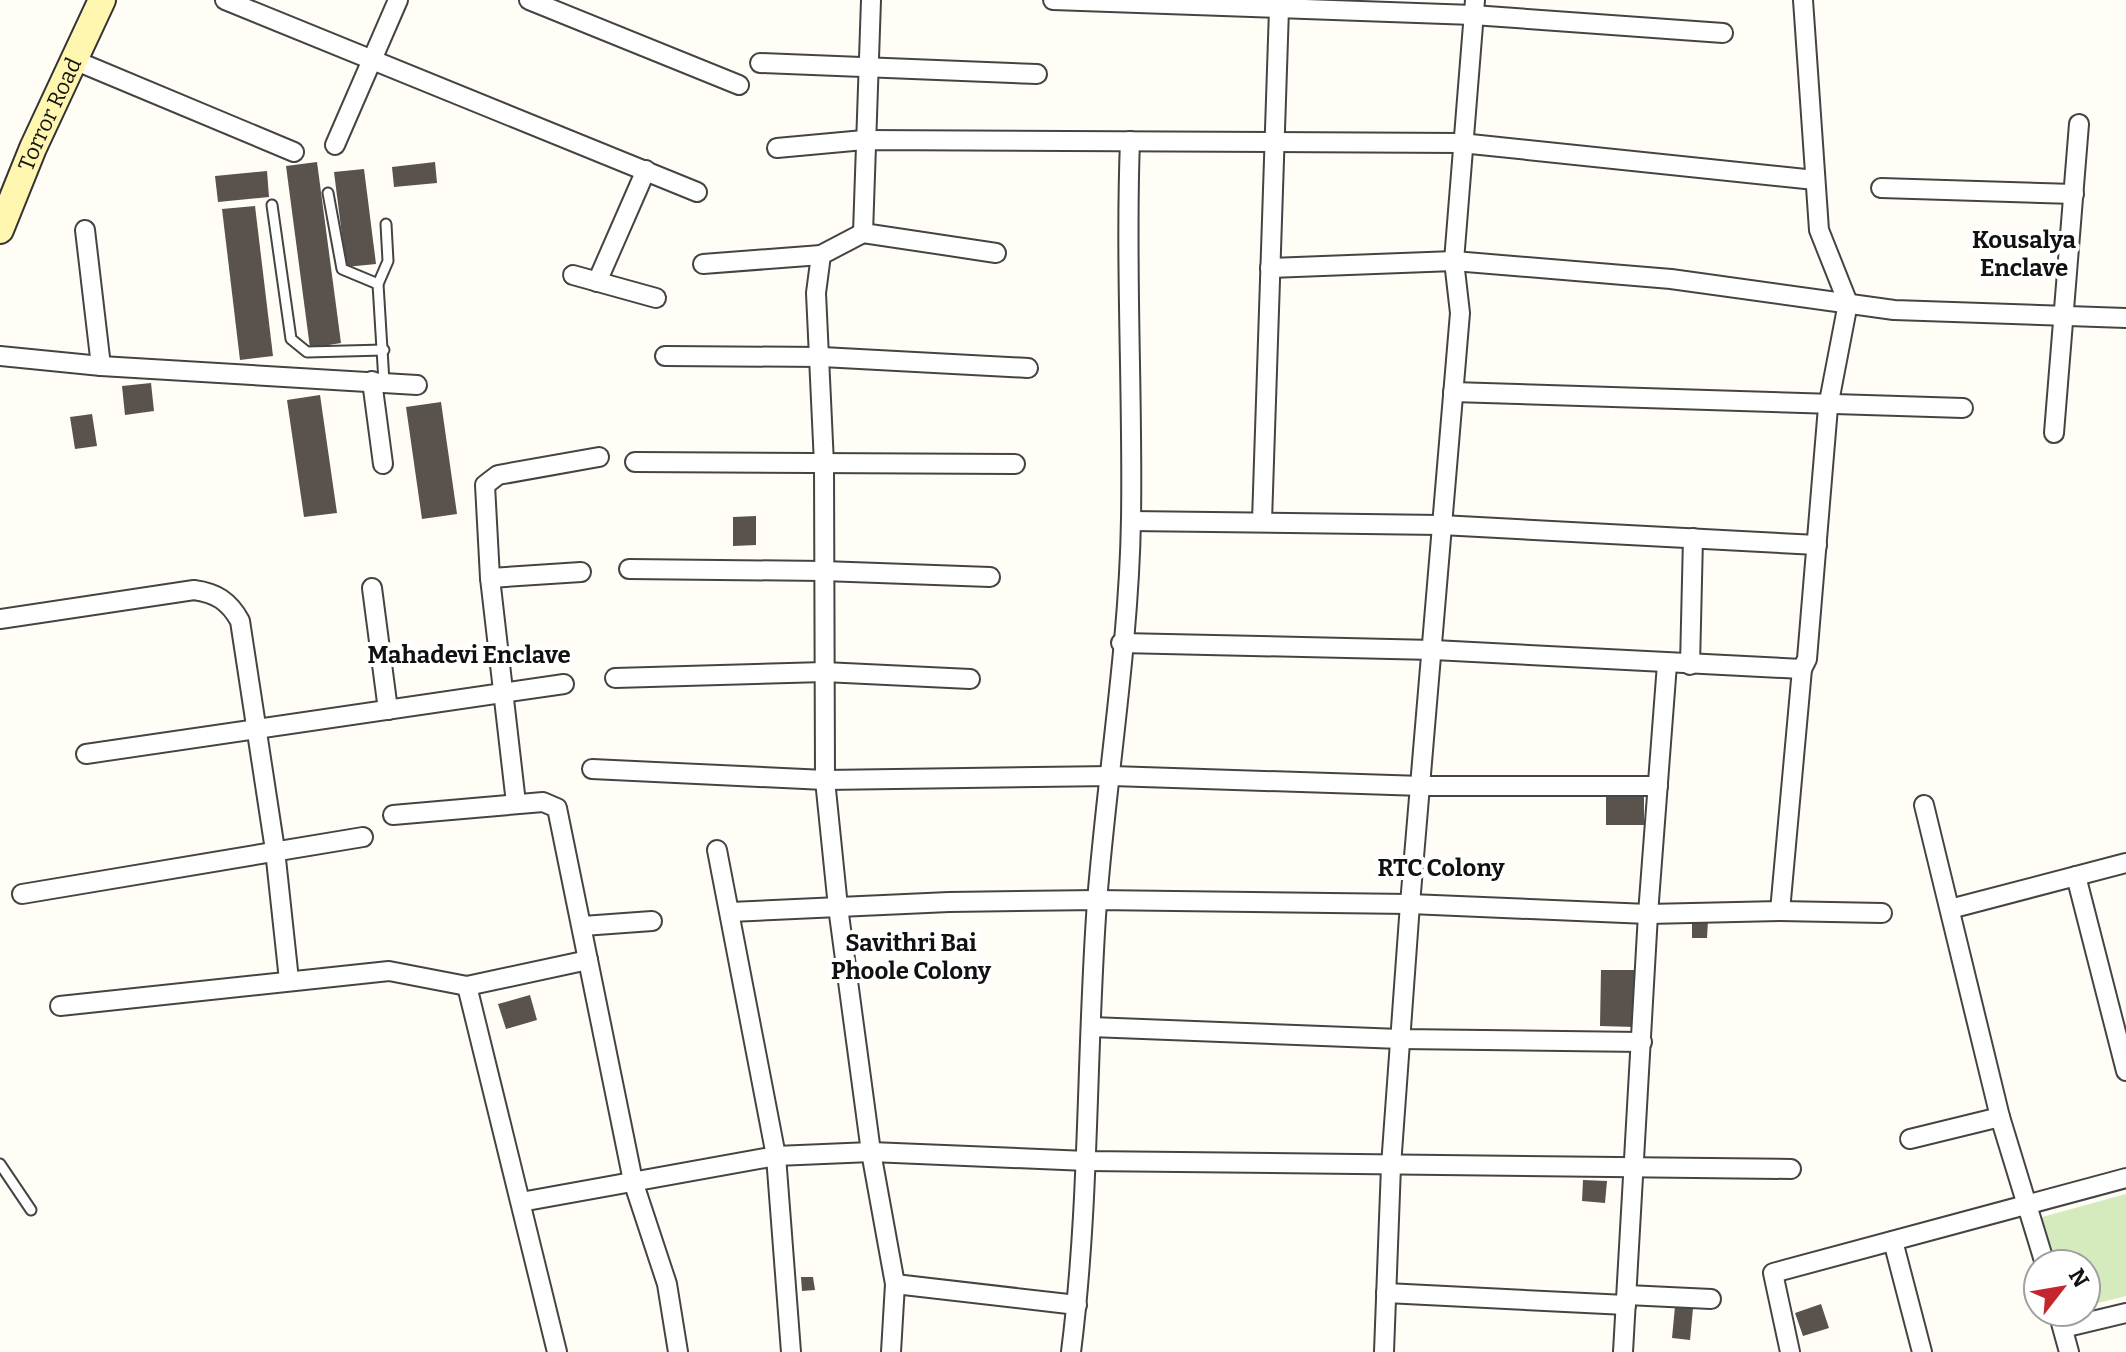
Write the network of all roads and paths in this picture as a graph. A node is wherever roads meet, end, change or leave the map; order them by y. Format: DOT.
graph roads {
  1 [pos="102,0"];
  2 [pos="225,0"];
  3 [pos="398,0"];
  4 [pos="529,0"];
  5 [pos="871,0"];
  6 [pos="1053,0"];
  7 [pos="1803,0"];
  8 [pos="1079,1"];
  9 [pos="1474,8"];
  10 [pos="1279,9"];
  11 [pos="1723,33"];
  12 [pos="74,60"];
  13 [pos="372,63"];
  14 [pos="760,63"];
  15 [pos="868,66"];
  16 [pos="1037,74"];
  17 [pos="739,85"];
  18 [pos="2079,124"];
  19 [pos="864,140"];
  20 [pos="1130,141"];
  21 [pos="1275,143"];
  22 [pos="1461,143"];
  23 [pos="335,145"];
  24 [pos="777,148"];
  25 [pos="294,152"];
  26 [pos="646,170"];
  27 [pos="1815,180"];
  28 [pos="1881,188"];
  29 [pos="697,192"];
  30 [pos="328,193"];
  31 [pos="2074,194"];
  32 [pos="272,205"];
  33 [pos="2,219"];
  34 [pos="386,224"];
  35 [pos="85,230"];
  36 [pos="863,233"];
  37 [pos="996,253"];
  38 [pos="821,255"];
  39 [pos="1454,261"];
  40 [pos="703,264"];
  41 [pos="1270,268"];
  42 [pos="573,275"];
  43 [pos="597,282"];
  44 [pos="378,284"];
  45 [pos="656,298"];
  46 [pos="1848,303"];
  47 [pos="2064,317"];
  48 [pos="2126,318"];
  49 [pos="384,350"];
  50 [pos="0,356"];
  51 [pos="665,356"];
  52 [pos="822,357"];
  53 [pos="101,366"];
  54 [pos="1028,368"];
  55 [pos="378,382"];
  56 [pos="417,385"];
  57 [pos="1453,392"];
  58 [pos="1828,407"];
  59 [pos="1963,408"];
  60 [pos="2054,433"];
  61 [pos="599,457"];
  62 [pos="635,462"];
  63 [pos="383,464"];
  64 [pos="824,464"];
  65 [pos="1015,464"];
  66 [pos="1131,521"];
  67 [pos="1262,521"];
  68 [pos="1441,525"];
  69 [pos="1693,538"];
  70 [pos="1817,545"];
  71 [pos="629,569"];
  72 [pos="823,571"];
  73 [pos="581,572"];
  74 [pos="990,577"];
  75 [pos="490,578"];
  76 [pos="372,588"];
  77 [pos="0,619"];
  78 [pos="1121,643"];
  79 [pos="1434,650"];
  80 [pos="1667,664"];
  81 [pos="1690,665"];
  82 [pos="1802,669"];
  83 [pos="824,672"];
  84 [pos="615,678"];
  85 [pos="970,679"];
  86 [pos="564,684"];
  87 [pos="501,691"];
  88 [pos="388,710"];
  89 [pos="256,729"];
  90 [pos="86,754"];
  91 [pos="592,769"];
  92 [pos="1112,776"];
  93 [pos="825,780"];
  94 [pos="1422,786"];
  95 [pos="1658,786"];
  96 [pos="516,803"];
  97 [pos="1924,805"];
  98 [pos="393,815"];
  99 [pos="363,837"];
  100 [pos="275,850"];
  101 [pos="717,850"];
  102 [pos="2126,863"];
  103 [pos="2076,876"];
  104 [pos="22,894"];
  105 [pos="1097,900"];
  106 [pos="1410,904"];
  107 [pos="838,907"];
  108 [pos="1950,909"];
  109 [pos="1780,911"];
  110 [pos="730,912"];
  111 [pos="1882,913"];
  112 [pos="1648,914"];
  113 [pos="652,921"];
  114 [pos="583,926"];
  115 [pos="588,960"];
  116 [pos="289,980"];
  117 [pos="467,986"];
  118 [pos="60,1006"];
  119 [pos="1091,1027"];
  120 [pos="2122,1034"];
  121 [pos="1400,1039"];
  122 [pos="1642,1042"];
  123 [pos="2126,1071"];
  124 [pos="2000,1117"];
  125 [pos="1910,1139"];
  126 [pos="871,1152"];
  127 [pos="776,1156"];
  128 [pos="1087,1161"];
  129 [pos="0,1164"];
  130 [pos="1391,1166"];
  131 [pos="1634,1166"];
  132 [pos="1791,1169"];
  133 [pos="2126,1178"];
  134 [pos="633,1181"];
  135 [pos="521,1202"];
  136 [pos="2029,1204"];
  137 [pos="31,1210"];
  138 [pos="1893,1241"];
  139 [pos="2041,1248"];
  140 [pos="895,1284"];
  141 [pos="1386,1293"];
  142 [pos="1711,1299"];
  143 [pos="1627,1300"];
  144 [pos="1077,1305"];
  145 [pos="2126,1313"];
  146 [pos="2102,1316"];
  147 [pos="2062,1328"];
  148 [pos="557,1352"];
  149 [pos="678,1352"];
  150 [pos="791,1352"];
  151 [pos="891,1352"];
  152 [pos="1071,1352"];
  153 [pos="1384,1352"];
  154 [pos="1623,1352"];
  155 [pos="1790,1352"];
  156 [pos="1922,1352"];
  157 [pos="2069,1352"];
  1 -- 12 [label="street, Torror Road"];
  2 -- 13 [label="street"];
  3 -- 13 [label="street"];
  4 -- 17 [label="street"];
  5 -- 15 [label="street"];
  6 -- 8 [label="street"];
  7 -- 27 [label="street"];
  8 -- 10 [label="street"];
  9 -- 10 [label="street"];
  9 -- 11 [label="street"];
  9 -- 22 [label="street"];
  10 -- 21 [label="street"];
  12 -- 25 [label="street"];
  12 -- 33 [label="street, Torror Road"];
  13 -- 23 [label="street"];
  13 -- 26 [label="street"];
  14 -- 15 [label="street"];
  15 -- 16 [label="street"];
  15 -- 19 [label="street"];
  18 -- 31 [label="street"];
  19 -- 20 [label="street"];
  19 -- 24 [label="street"];
  19 -- 36 [label="street"];
  20 -- 21 [label="street"];
  20 -- 66 [label="street"];
  21 -- 22 [label="street"];
  21 -- 41 [label="street"];
  22 -- 27 [label="street"];
  22 -- 39 [label="street"];
  26 -- 29 [label="street"];
  26 -- 43 [label="street"];
  27 -- 46 [label="street"];
  28 -- 31 [label="street"];
  30 -- 44 [label="lane"];
  31 -- 47 [label="street"];
  32 -- 49 [label="lane"];
  34 -- 44 [label="lane"];
  35 -- 53 [label="street"];
  36 -- 37 [label="street"];
  36 -- 38 [label="street"];
  38 -- 40 [label="street"];
  38 -- 52 [label="street"];
  39 -- 41 [label="street"];
  39 -- 46 [label="street"];
  39 -- 57 [label="street"];
  41 -- 67 [label="street"];
  42 -- 43 [label="street"];
  43 -- 45 [label="street"];
  44 -- 49 [label="lane"];
  46 -- 47 [label="street"];
  46 -- 58 [label="street"];
  47 -- 48 [label="street"];
  47 -- 60 [label="street"];
  49 -- 55 [label="lane"];
  50 -- 53 [label="street"];
  51 -- 52 [label="street"];
  52 -- 54 [label="street"];
  52 -- 64 [label="street"];
  53 -- 55 [label="street"];
  55 -- 56 [label="street"];
  55 -- 63 [label="street"];
  57 -- 58 [label="street"];
  57 -- 68 [label="street"];
  58 -- 59 [label="street"];
  58 -- 70 [label="street"];
  61 -- 75 [label="street"];
  62 -- 64 [label="street"];
  64 -- 65 [label="street"];
  64 -- 72 [label="street"];
  66 -- 67 [label="street"];
  66 -- 78 [label="street"];
  67 -- 68 [label="street"];
  68 -- 69 [label="street"];
  68 -- 79 [label="street"];
  69 -- 70 [label="street"];
  69 -- 81 [label="street"];
  70 -- 82 [label="street"];
  71 -- 72 [label="street"];
  72 -- 74 [label="street"];
  72 -- 83 [label="street"];
  73 -- 75 [label="street"];
  75 -- 87 [label="street"];
  76 -- 88 [label="street"];
  77 -- 89 [label="street"];
  78 -- 79 [label="street"];
  78 -- 92 [label="street"];
  79 -- 80 [label="street"];
  79 -- 94 [label="street"];
  80 -- 81 [label="street"];
  80 -- 95 [label="street"];
  81 -- 82 [label="street"];
  82 -- 109 [label="street"];
  83 -- 84 [label="street"];
  83 -- 85 [label="street"];
  83 -- 93 [label="street"];
  86 -- 87 [label="street"];
  87 -- 88 [label="street"];
  87 -- 96 [label="street"];
  88 -- 89 [label="street"];
  89 -- 90 [label="street"];
  89 -- 100 [label="street"];
  91 -- 93 [label="street"];
  92 -- 93 [label="street"];
  92 -- 94 [label="street"];
  92 -- 105 [label="street"];
  93 -- 107 [label="street"];
  94 -- 95 [label="street"];
  94 -- 106 [label="street"];
  95 -- 112 [label="street"];
  96 -- 98 [label="street"];
  96 -- 114 [label="street"];
  97 -- 108 [label="street"];
  99 -- 100 [label="street"];
  100 -- 104 [label="street"];
  100 -- 116 [label="street"];
  101 -- 110 [label="street"];
  102 -- 103 [label="street"];
  103 -- 108 [label="street"];
  103 -- 120 [label="street"];
  105 -- 106 [label="street"];
  105 -- 107 [label="street"];
  105 -- 119 [label="street"];
  106 -- 112 [label="street"];
  106 -- 121 [label="street"];
  107 -- 110 [label="street"];
  107 -- 126 [label="street"];
  108 -- 124 [label="street"];
  109 -- 111 [label="street"];
  109 -- 112 [label="street"];
  110 -- 127 [label="street"];
  112 -- 122 [label="street"];
  113 -- 114 [label="street"];
  114 -- 115 [label="street"];
  115 -- 117 [label="street"];
  115 -- 134 [label="street"];
  116 -- 117 [label="street"];
  116 -- 118 [label="street"];
  117 -- 135 [label="street"];
  119 -- 121 [label="street"];
  119 -- 128 [label="street"];
  120 -- 123 [label="street"];
  121 -- 122 [label="street"];
  121 -- 130 [label="street"];
  122 -- 131 [label="street"];
  124 -- 125 [label="street"];
  124 -- 136 [label="street"];
  126 -- 127 [label="street"];
  126 -- 128 [label="street"];
  126 -- 140 [label="street"];
  127 -- 134 [label="street"];
  127 -- 150 [label="street"];
  128 -- 130 [label="street"];
  128 -- 144 [label="street"];
  129 -- 137 [label="lane"];
  130 -- 131 [label="street"];
  130 -- 141 [label="street"];
  131 -- 132 [label="street"];
  131 -- 143 [label="street"];
  133 -- 136 [label="street"];
  134 -- 135 [label="street"];
  134 -- 149 [label="street"];
  135 -- 148 [label="street"];
  136 -- 138 [label="street"];
  136 -- 139 [label="street"];
  138 -- 155 [label="street"];
  138 -- 156 [label="street"];
  140 -- 144 [label="street"];
  140 -- 151 [label="street"];
  141 -- 143 [label="street"];
  141 -- 153 [label="street"];
  142 -- 143 [label="street"];
  143 -- 154 [label="street"];
  144 -- 152 [label="street"];
  145 -- 146 [label="street"];
  147 -- 157 [label="street"];
}
